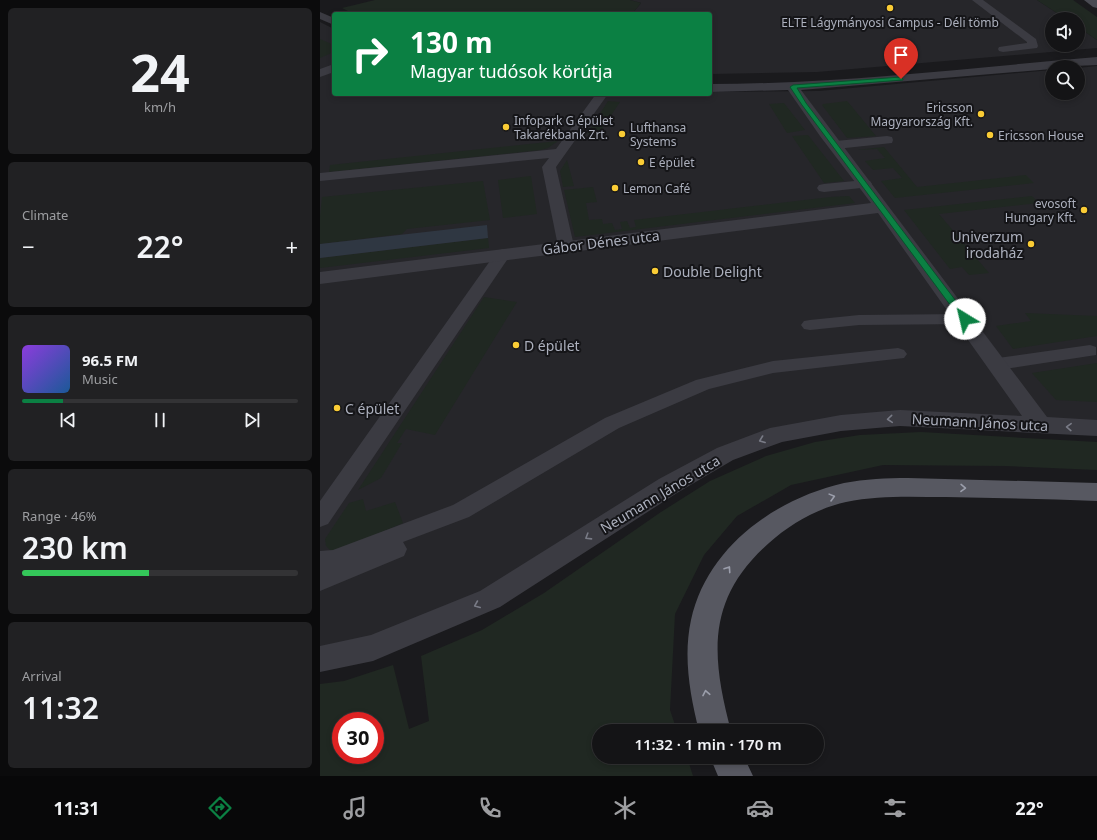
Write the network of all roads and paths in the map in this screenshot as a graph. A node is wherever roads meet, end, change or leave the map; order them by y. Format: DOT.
graph roads {
  1 [pos="977,0"];
  2 [pos="1089,0"];
  3 [pos="1097,6"];
  4 [pos="320,15"];
  5 [pos="332,21"];
  6 [pos="1021,47"];
  7 [pos="1003,49"];
  8 [pos="1097,61"];
  9 [pos="1044,66"];
  10 [pos="332,69"];
  11 [pos="320,73"];
  12 [pos="793,87"];
  13 [pos="712,88"];
  14 [pos="601,96"];
  15 [pos="887,140"];
  16 [pos="836,146"];
  17 [pos="560,153"];
  18 [pos="320,177"];
  19 [pos="865,184"];
  20 [pos="824,188"];
  21 [pos="882,207"];
  22 [pos="566,246"];
  23 [pos="503,254"];
  24 [pos="320,278"];
  25 [pos="965,319"];
  26 [pos="810,325"];
  27 [pos="1090,351"];
  28 [pos="898,354"];
  29 [pos="998,364"];
  30 [pos="1041,426"];
  31 [pos="1097,428"];
  32 [pos="1097,492"];
  33 [pos="320,518"];
  34 [pos="413,542"];
  35 [pos="320,561"];
  36 [pos="320,581"];
  37 [pos="320,659"];
  38 [pos="713,724"];
  39 [pos="730,764"];
  40 [pos="736,776"];
  1 -- 6 [label="lane"];
  2 -- 3 [label="street"];
  4 -- 5 [label="street"];
  6 -- 7 [label="lane"];
  6 -- 9 [label="lane"];
  8 -- 9 [label="street"];
  9 -- 12 [label="street"];
  10 -- 11 [label="street"];
  12 -- 13 [label="street"];
  12 -- 16 [label="street"];
  14 -- 17 [label="lane"];
  15 -- 16 [label="lane"];
  16 -- 19 [label="street"];
  17 -- 18 [label="lane"];
  17 -- 22 [label="lane"];
  19 -- 20 [label="lane"];
  19 -- 21 [label="street"];
  21 -- 22 [label="street, Gábor Dénes utca"];
  21 -- 25 [label="street"];
  22 -- 23 [label="street, Gábor Dénes utca"];
  23 -- 24 [label="street, Gábor Dénes utca"];
  23 -- 33 [label="lane"];
  25 -- 26 [label="lane"];
  25 -- 29 [label="street"];
  27 -- 29 [label="lane"];
  28 -- 35 [label="lane"];
  29 -- 30 [label="street"];
  31 -- 30 [label="street, Neumann János utca, one-way"];
  30 -- 37 [label="street, Neumann János utca, one-way"];
  38 -- 32 [label="main road, one-way"];
  34 -- 36 [label="lane"];
  39 -- 40 [label="main road"];
}
